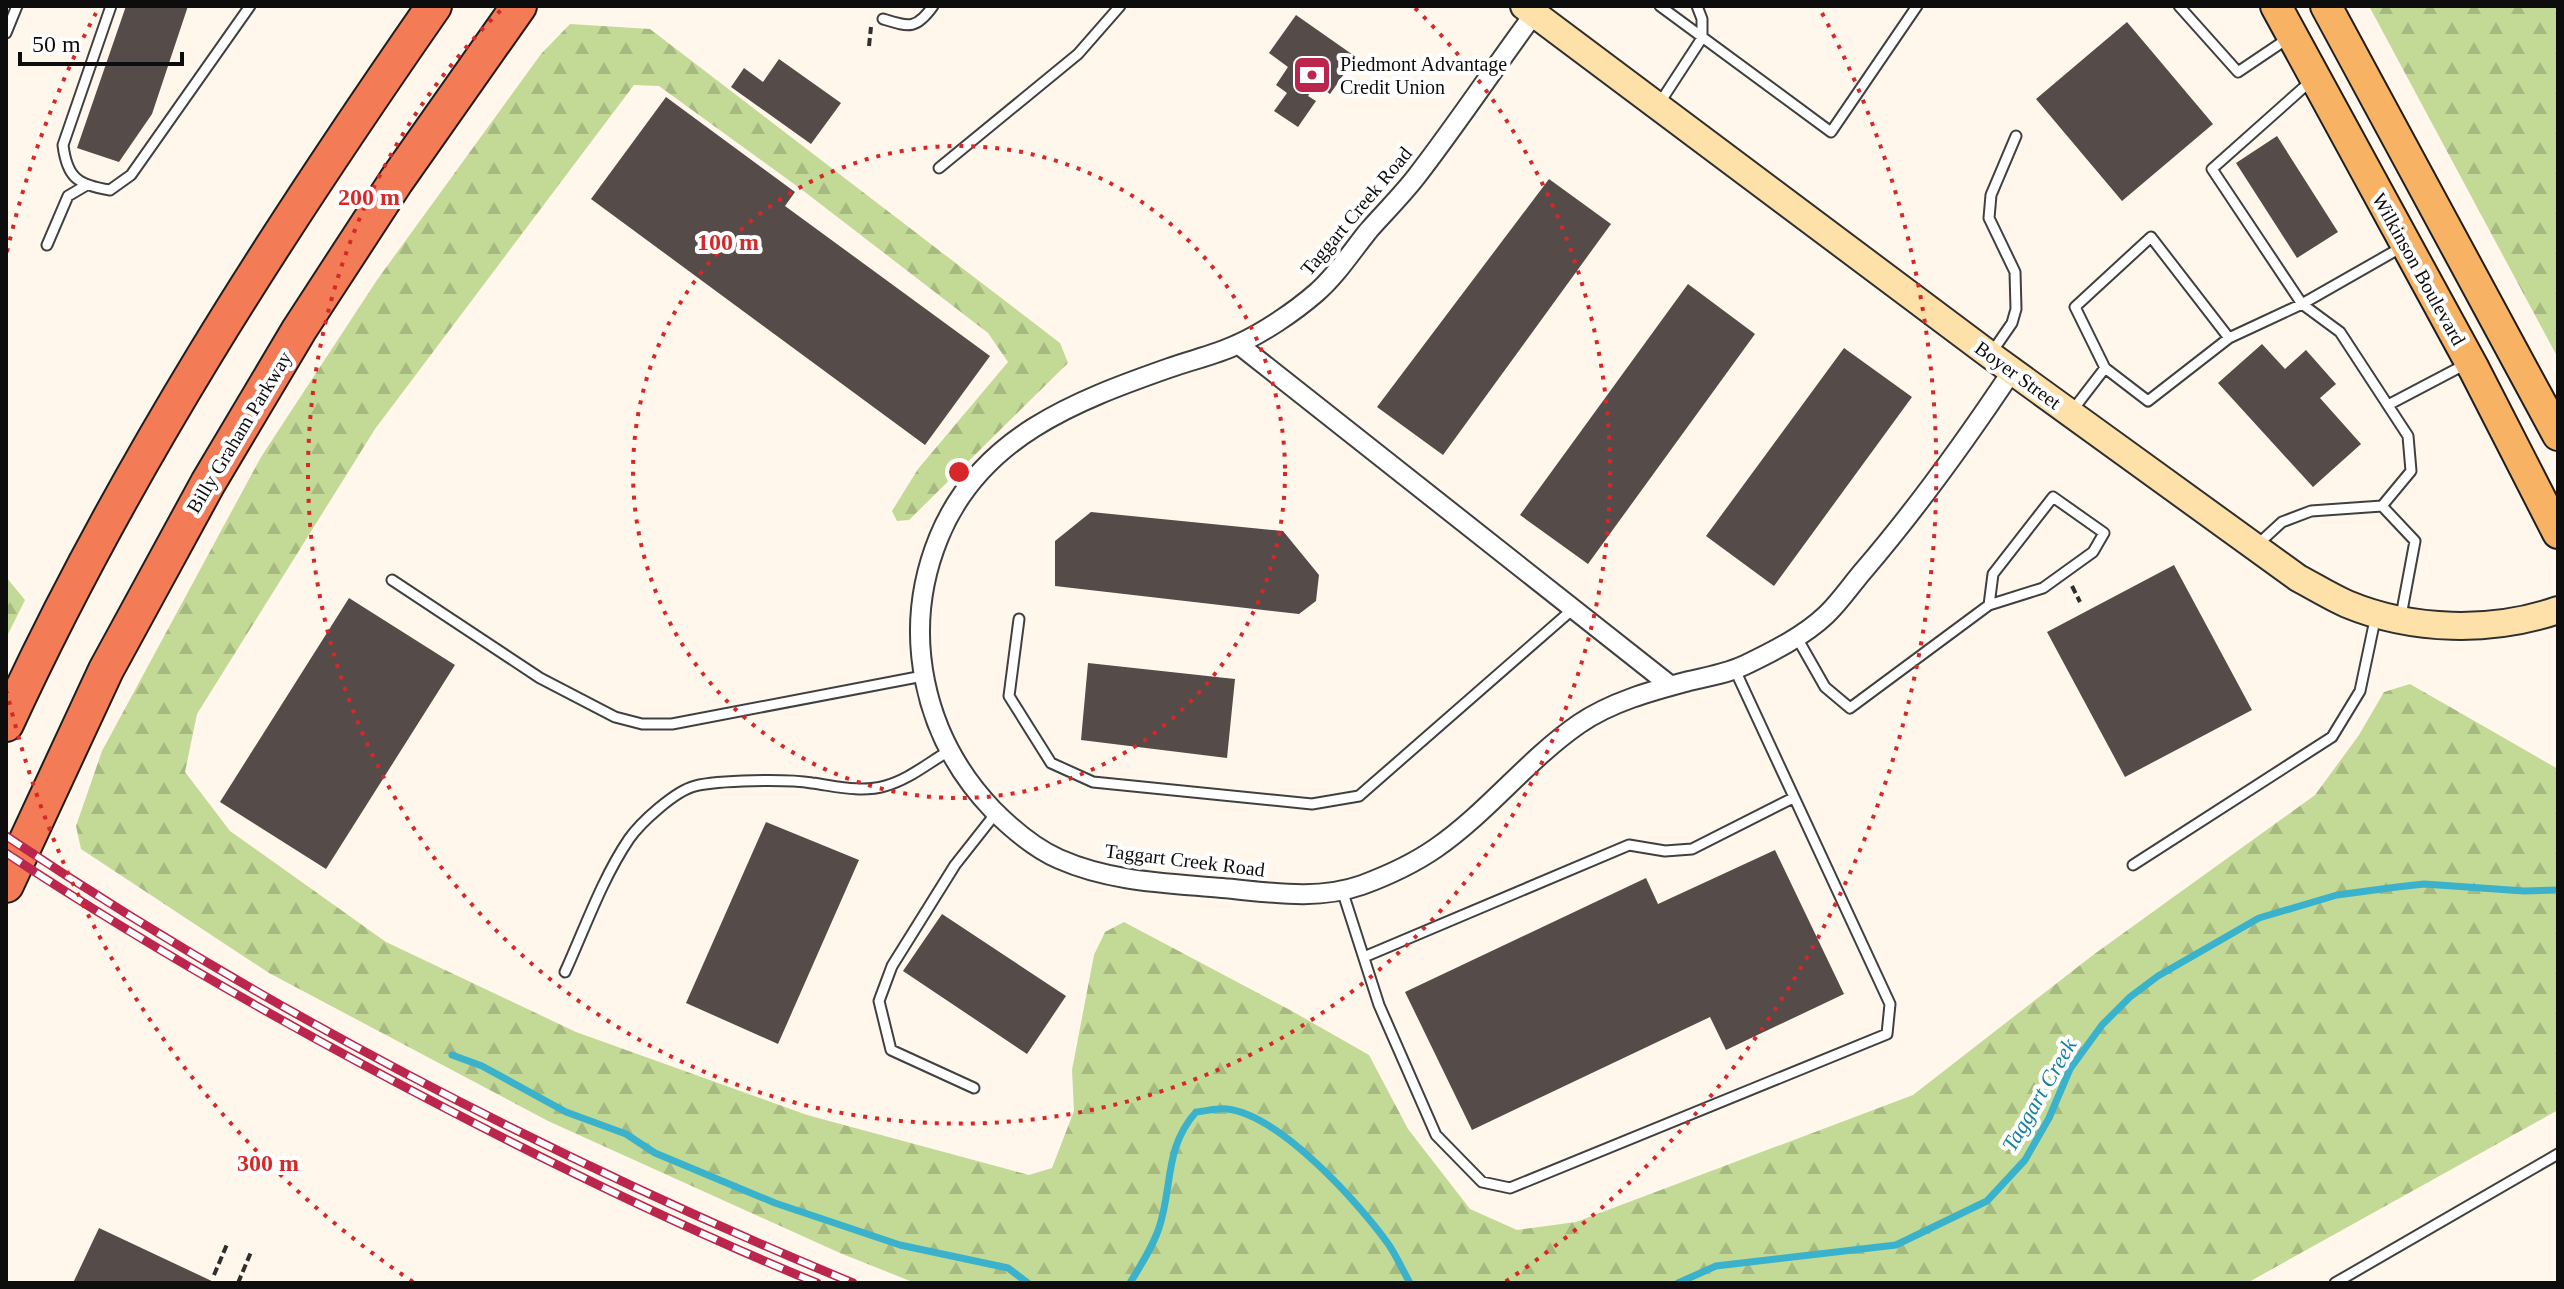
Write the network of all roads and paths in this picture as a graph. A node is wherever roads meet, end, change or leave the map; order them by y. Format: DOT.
graph roads {
  1 [pos="17,6"];
  2 [pos="111,6"];
  3 [pos="250,6"];
  4 [pos="434,6"];
  5 [pos="519,6"];
  6 [pos="933,6"];
  7 [pos="1120,6"];
  8 [pos="1660,6"];
  9 [pos="1697,6"];
  10 [pos="1917,6"];
  11 [pos="2179,6"];
  12 [pos="2276,6"];
  13 [pos="2326,6"];
  14 [pos="1529,10"];
  15 [pos="883,19"];
  16 [pos="6,33"];
  17 [pos="2292,35"];
  18 [pos="1702,38"];
  19 [pos="2346,43"];
  20 [pos="2311,70"];
  21 [pos="1657,107"];
  22 [pos="2016,136"];
  23 [pos="939,168"];
  24 [pos="85,186"];
  25 [pos="47,245"];
  26 [pos="2406,245"];
  27 [pos="2302,304"];
  28 [pos="2229,338"];
  29 [pos="1238,344"];
  30 [pos="1990,355"];
  31 [pos="2472,366"];
  32 [pos="2105,368"];
  33 [pos="2012,371"];
  34 [pos="2388,405"];
  35 [pos="2070,414"];
  36 [pos="2558,435"];
  37 [pos="2558,497"];
  38 [pos="2382,506"];
  39 [pos="2558,533"];
  40 [pos="2254,548"];
  41 [pos="392,580"];
  42 [pos="1989,605"];
  43 [pos="1573,609"];
  44 [pos="2558,610"];
  45 [pos="2389,616"];
  46 [pos="1019,619"];
  47 [pos="1796,636"];
  48 [pos="1735,670"];
  49 [pos="923,676"];
  50 [pos="1671,686"];
  51 [pos="6,724"];
  52 [pos="949,751"];
  53 [pos="1793,798"];
  54 [pos="996,813"];
  55 [pos="2133,865"];
  56 [pos="6,885"];
  57 [pos="1342,890"];
  58 [pos="1364,957"];
  59 [pos="565,972"];
  60 [pos="974,1088"];
  61 [pos="2558,1154"];
  62 [pos="228,1242"];
  63 [pos="251,1252"];
  64 [pos="214,1275"];
  65 [pos="238,1283"];
  66 [pos="2335,1283"];
  1 -- 16 [label="lane"];
  2 -- 24 [label="lane"];
  3 -- 24 [label="lane"];
  4 -- 51 [label="highway"];
  5 -- 56 [label="highway, Billy Graham Parkway"];
  6 -- 15 [label="lane"];
  7 -- 23 [label="lane"];
  8 -- 18 [label="lane"];
  9 -- 18 [label="lane"];
  10 -- 18 [label="lane"];
  11 -- 17 [label="lane"];
  12 -- 17 [label="main road, Wilkinson Boulevard"];
  13 -- 19 [label="main road"];
  14 -- 21 [label="main road, Boyer Street"];
  14 -- 29 [label="street, Taggart Creek Road"];
  17 -- 20 [label="main road, Wilkinson Boulevard"];
  18 -- 21 [label="lane"];
  19 -- 20 [label="main road"];
  19 -- 36 [label="main road"];
  20 -- 26 [label="main road, Wilkinson Boulevard"];
  20 -- 27 [label="lane"];
  21 -- 30 [label="main road, Boyer Street"];
  22 -- 30 [label="lane"];
  24 -- 25 [label="lane"];
  26 -- 27 [label="lane"];
  26 -- 31 [label="main road, Wilkinson Boulevard"];
  27 -- 28 [label="lane"];
  27 -- 34 [label="lane"];
  28 -- 32 [label="lane"];
  28 -- 32 [label="lane"];
  29 -- 43 [label="street"];
  29 -- 49 [label="street, Taggart Creek Road"];
  30 -- 33 [label="main road, Boyer Street"];
  31 -- 34 [label="lane"];
  31 -- 37 [label="main road"];
  31 -- 39 [label="main road, Wilkinson Boulevard"];
  32 -- 35 [label="lane"];
  33 -- 35 [label="main road, Boyer Street"];
  33 -- 47 [label="street, Taggart Creek Road"];
  34 -- 38 [label="lane"];
  35 -- 40 [label="main road, Boyer Street"];
  38 -- 40 [label="lane"];
  38 -- 45 [label="lane"];
  40 -- 45 [label="main road, Boyer Street"];
  41 -- 49 [label="lane"];
  42 -- 42 [label="lane"];
  42 -- 47 [label="lane"];
  43 -- 46 [label="lane"];
  43 -- 50 [label="street"];
  44 -- 45 [label="main road, Boyer Street"];
  45 -- 55 [label="lane"];
  47 -- 48 [label="street, Taggart Creek Road"];
  48 -- 50 [label="street, Taggart Creek Road"];
  48 -- 53 [label="lane"];
  49 -- 52 [label="street, Taggart Creek Road"];
  50 -- 57 [label="street, Taggart Creek Road"];
  52 -- 54 [label="street, Taggart Creek Road"];
  52 -- 59 [label="lane"];
  53 -- 58 [label="lane"];
  53 -- 58 [label="lane"];
  54 -- 57 [label="street, Taggart Creek Road"];
  54 -- 60 [label="lane"];
  57 -- 58 [label="lane"];
  61 -- 66 [label="lane"];
  62 -- 64 [label="path"];
  63 -- 65 [label="path"];
}
